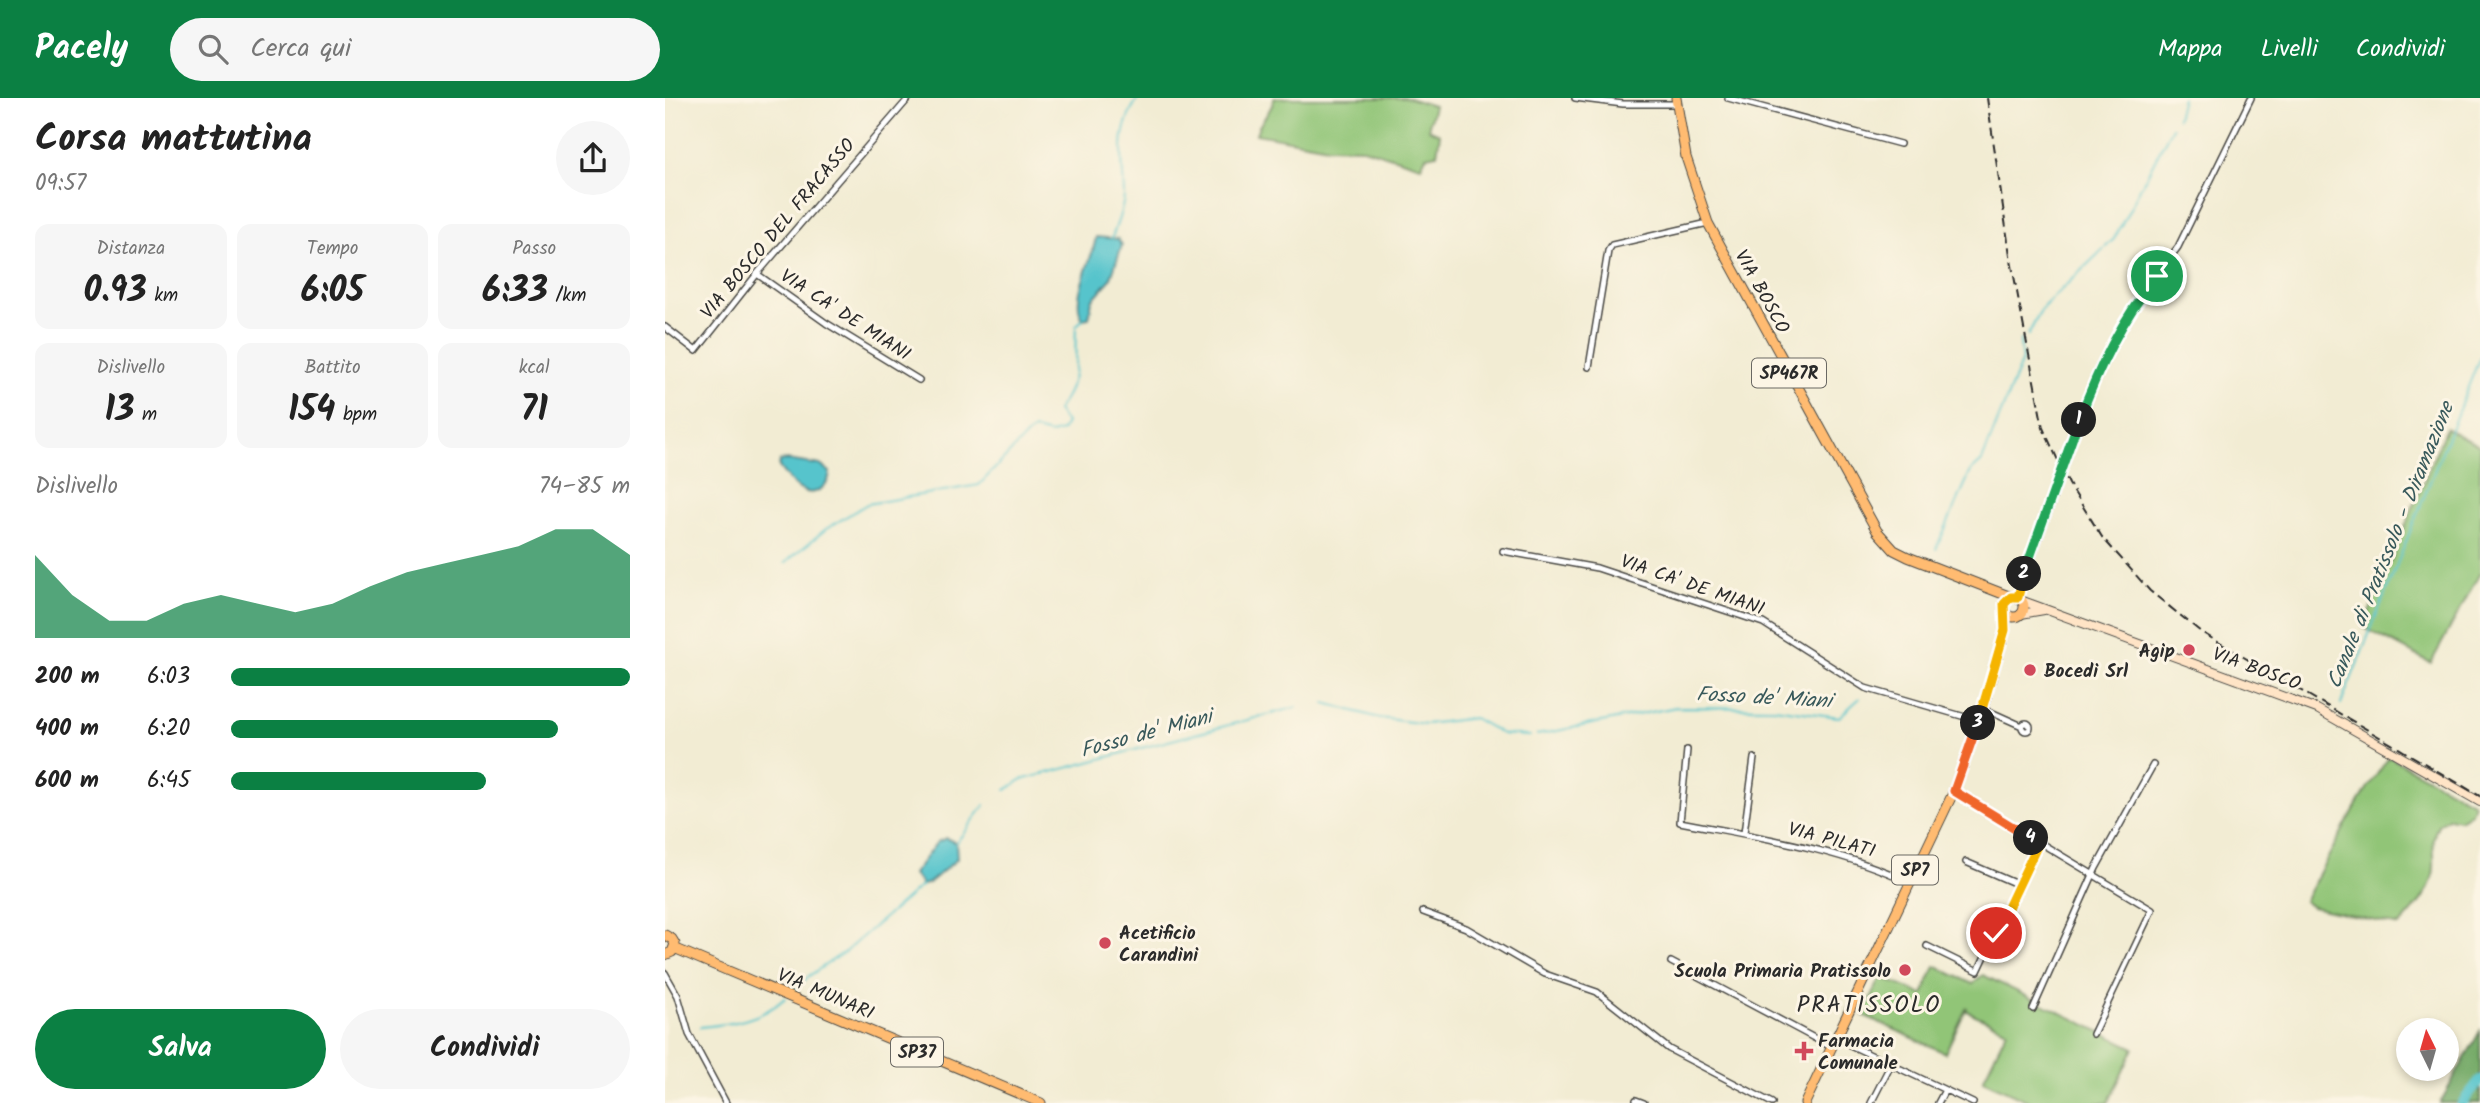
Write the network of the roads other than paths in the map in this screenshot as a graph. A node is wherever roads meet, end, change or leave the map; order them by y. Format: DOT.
graph roads {
  1 [pos="909,98"];
  2 [pos="1575,98"];
  3 [pos="1728,98"];
  4 [pos="2251,98"];
  5 [pos="1609,100"];
  6 [pos="1676,101"];
  7 [pos="1900,144"];
  8 [pos="1708,223"];
  9 [pos="757,274"];
  10 [pos="665,327"];
  11 [pos="1589,367"];
  12 [pos="919,380"];
  13 [pos="1503,551"];
  14 [pos="1981,587"];
  15 [pos="2017,598"];
  16 [pos="2047,610"];
  17 [pos="2005,611"];
  18 [pos="2020,615"];
  19 [pos="2005,630"];
  20 [pos="1982,708"];
  21 [pos="1979,721"];
  22 [pos="2022,726"];
  23 [pos="1687,750"];
  24 [pos="1754,758"];
  25 [pos="2153,765"];
  26 [pos="1954,791"];
  27 [pos="2480,802"];
  28 [pos="1744,834"];
  29 [pos="2039,842"];
  30 [pos="1966,862"];
  31 [pos="2093,875"];
  32 [pos="1909,882"];
  33 [pos="2019,885"];
  34 [pos="1423,912"];
  35 [pos="665,935"];
  36 [pos="1927,946"];
  37 [pos="674,947"];
  38 [pos="665,955"];
  39 [pos="1671,962"];
  40 [pos="1978,971"];
  41 [pos="665,973"];
  42 [pos="1974,978"];
  43 [pos="2033,1009"];
  44 [pos="2093,1034"];
  45 [pos="1833,1043"];
  46 [pos="1891,1064"];
  47 [pos="1945,1090"];
  48 [pos="1636,1100"];
  49 [pos="726,1103"];
  50 [pos="1041,1103"];
  51 [pos="1644,1103"];
  52 [pos="1772,1103"];
  53 [pos="1805,1103"];
  54 [pos="1871,1103"];
  55 [pos="1938,1103"];
  56 [pos="1973,1103"];
  1 -- 9 [label="street, VIA BOSCO DEL FRACASSO"];
  2 -- 5 [label="street"];
  3 -- 7 [label="street"];
  4 -- 15 [label="street"];
  5 -- 6 [label="street"];
  6 -- 8 [label="main road, VIA BOSCO / SP467R"];
  8 -- 11 [label="street"];
  8 -- 14 [label="main road, VIA BOSCO / SP467R"];
  9 -- 10 [label="street, VIA BOSCO DEL FRACASSO"];
  9 -- 12 [label="street, VIA CA' DE MIANI"];
  13 -- 21 [label="street, VIA CA' DE MIANI"];
  14 -- 15 [label="main road, VIA BOSCO / SP467R"];
  14 -- 17 [label="main road, VIA BOSCO / SP467R"];
  15 -- 16 [label="main road, VIA BOSCO / SP467R"];
  15 -- 17 [label="main road"];
  15 -- 18 [label="main road"];
  16 -- 18 [label="main road, VIA BOSCO / SP467R"];
  16 -- 27 [label="main road, VIA BOSCO / SP467R"];
  17 -- 18 [label="main road, VIA BOSCO / SP467R"];
  17 -- 19 [label="main road, SP7"];
  18 -- 19 [label="main road, SP7"];
  19 -- 20 [label="main road, SP7"];
  20 -- 21 [label="main road, SP7"];
  20 -- 22 [label="street"];
  21 -- 26 [label="main road, SP7"];
  23 -- 28 [label="street, VIA PILATI"];
  24 -- 28 [label="street"];
  25 -- 31 [label="street"];
  26 -- 29 [label="street"];
  26 -- 32 [label="main road, SP7"];
  28 -- 32 [label="street, VIA PILATI"];
  29 -- 31 [label="street"];
  29 -- 33 [label="street"];
  30 -- 33 [label="street"];
  31 -- 43 [label="street"];
  31 -- 44 [label="street"];
  32 -- 45 [label="main road, SP7"];
  33 -- 40 [label="street"];
  34 -- 52 [label="street"];
  35 -- 37 [label="main road"];
  36 -- 40 [label="street"];
  37 -- 38 [label="main road"];
  37 -- 50 [label="main road, VIA MUNARI / SP37"];
  39 -- 45 [label="street"];
  40 -- 42 [label="street"];
  41 -- 49 [label="street"];
  45 -- 46 [label="street"];
  45 -- 53 [label="main road, SP7"];
  46 -- 47 [label="street"];
  46 -- 54 [label="street"];
  47 -- 55 [label="street"];
  47 -- 56 [label="street"];
  48 -- 51 [label="street"];
}
